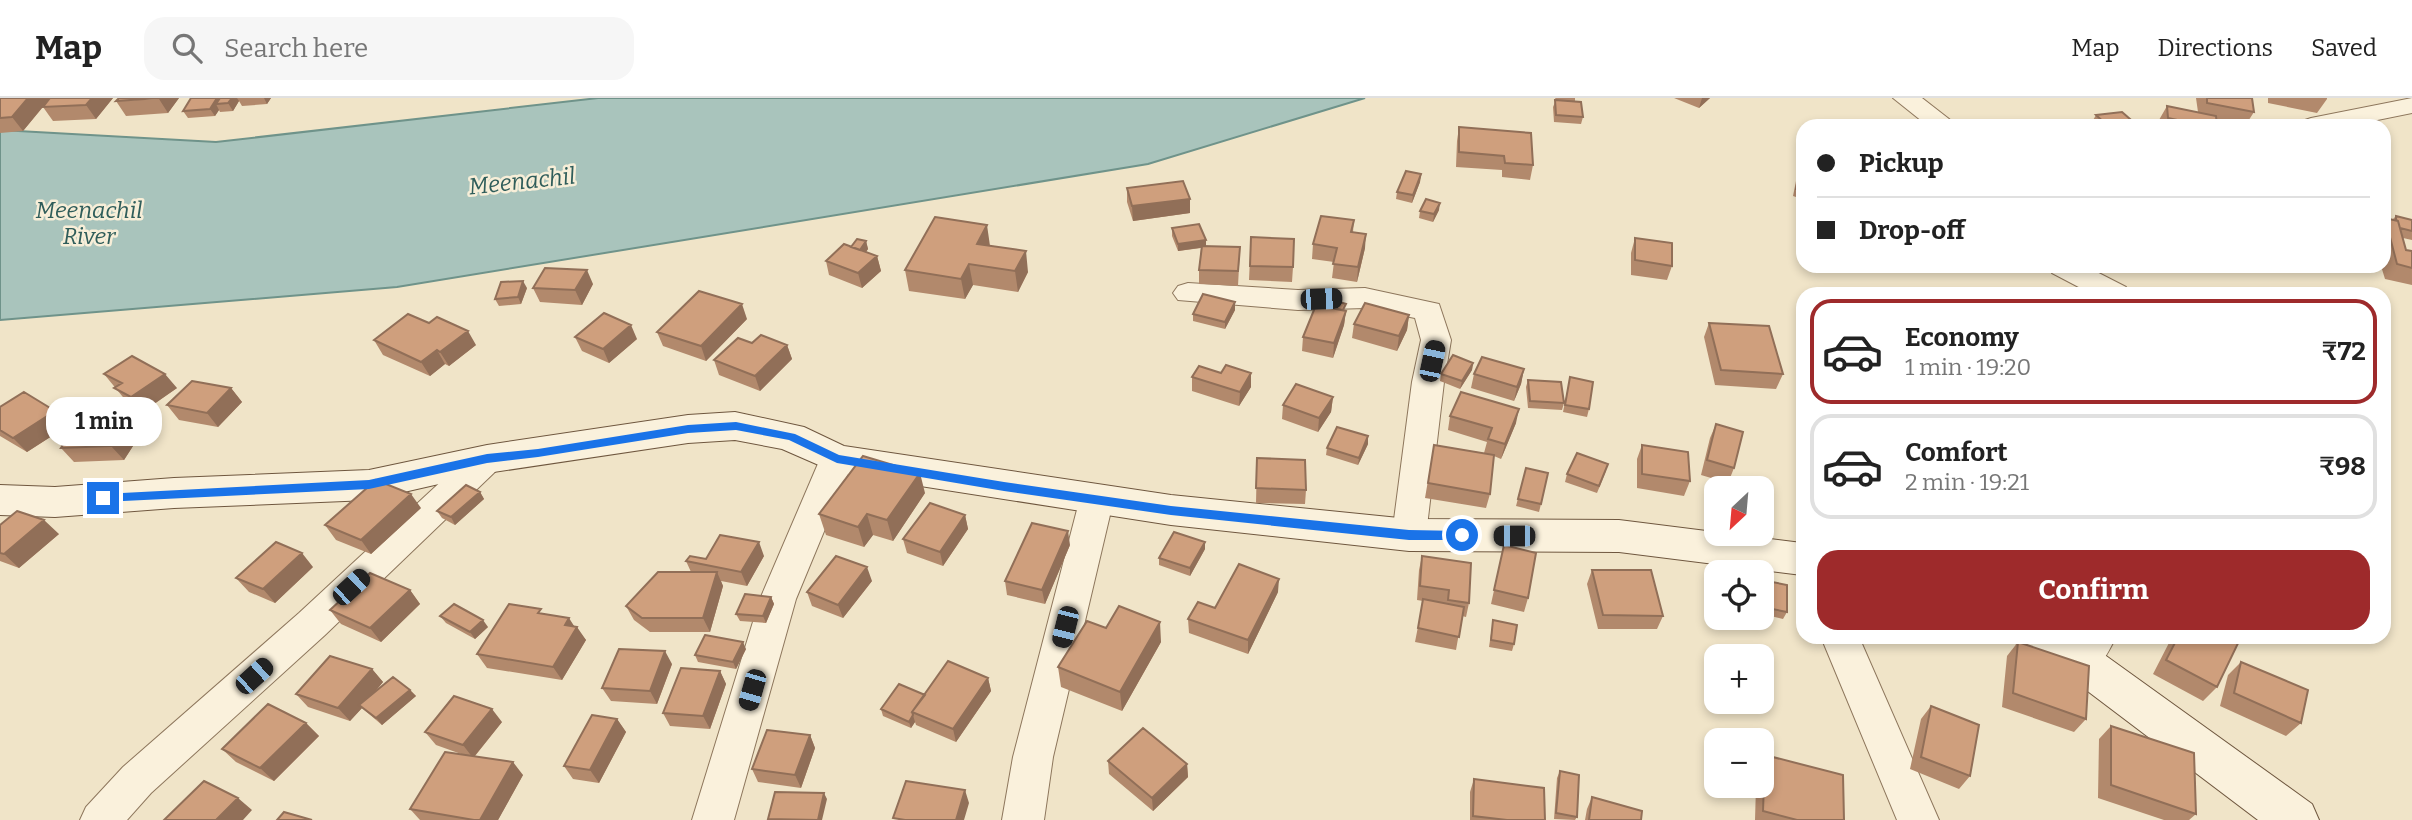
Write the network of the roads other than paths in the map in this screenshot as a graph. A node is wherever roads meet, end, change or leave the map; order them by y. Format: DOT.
graph roads {
  1 [pos="1906,98"];
  2 [pos="2412,105"];
  3 [pos="1935,119"];
  4 [pos="2344,119"];
  5 [pos="2076,273"];
  6 [pos="2102,287"];
  7 [pos="1188,293"];
  8 [pos="487,459"];
  9 [pos="837,459"];
  10 [pos="1097,498"];
  11 [pos="0,500"];
  12 [pos="1409,535"];
  13 [pos="1796,558"];
  14 [pos="1843,644"];
  15 [pos="2066,644"];
  16 [pos="2088,649"];
  17 [pos="101,820"];
  18 [pos="713,820"];
  19 [pos="1023,820"];
  20 [pos="1918,820"];
  21 [pos="2295,820"];
  1 -- 3 [label="street"];
  2 -- 4 [label="street"];
  5 -- 6 [label="street"];
  7 -- 12 [label="street"];
  8 -- 9 [label="main road"];
  8 -- 11 [label="main road"];
  8 -- 17 [label="street"];
  9 -- 10 [label="main road"];
  9 -- 18 [label="street"];
  10 -- 12 [label="main road"];
  10 -- 19 [label="street"];
  12 -- 13 [label="main road"];
  14 -- 20 [label="street"];
  15 -- 16 [label="main road"];
  16 -- 21 [label="main road"];
}
